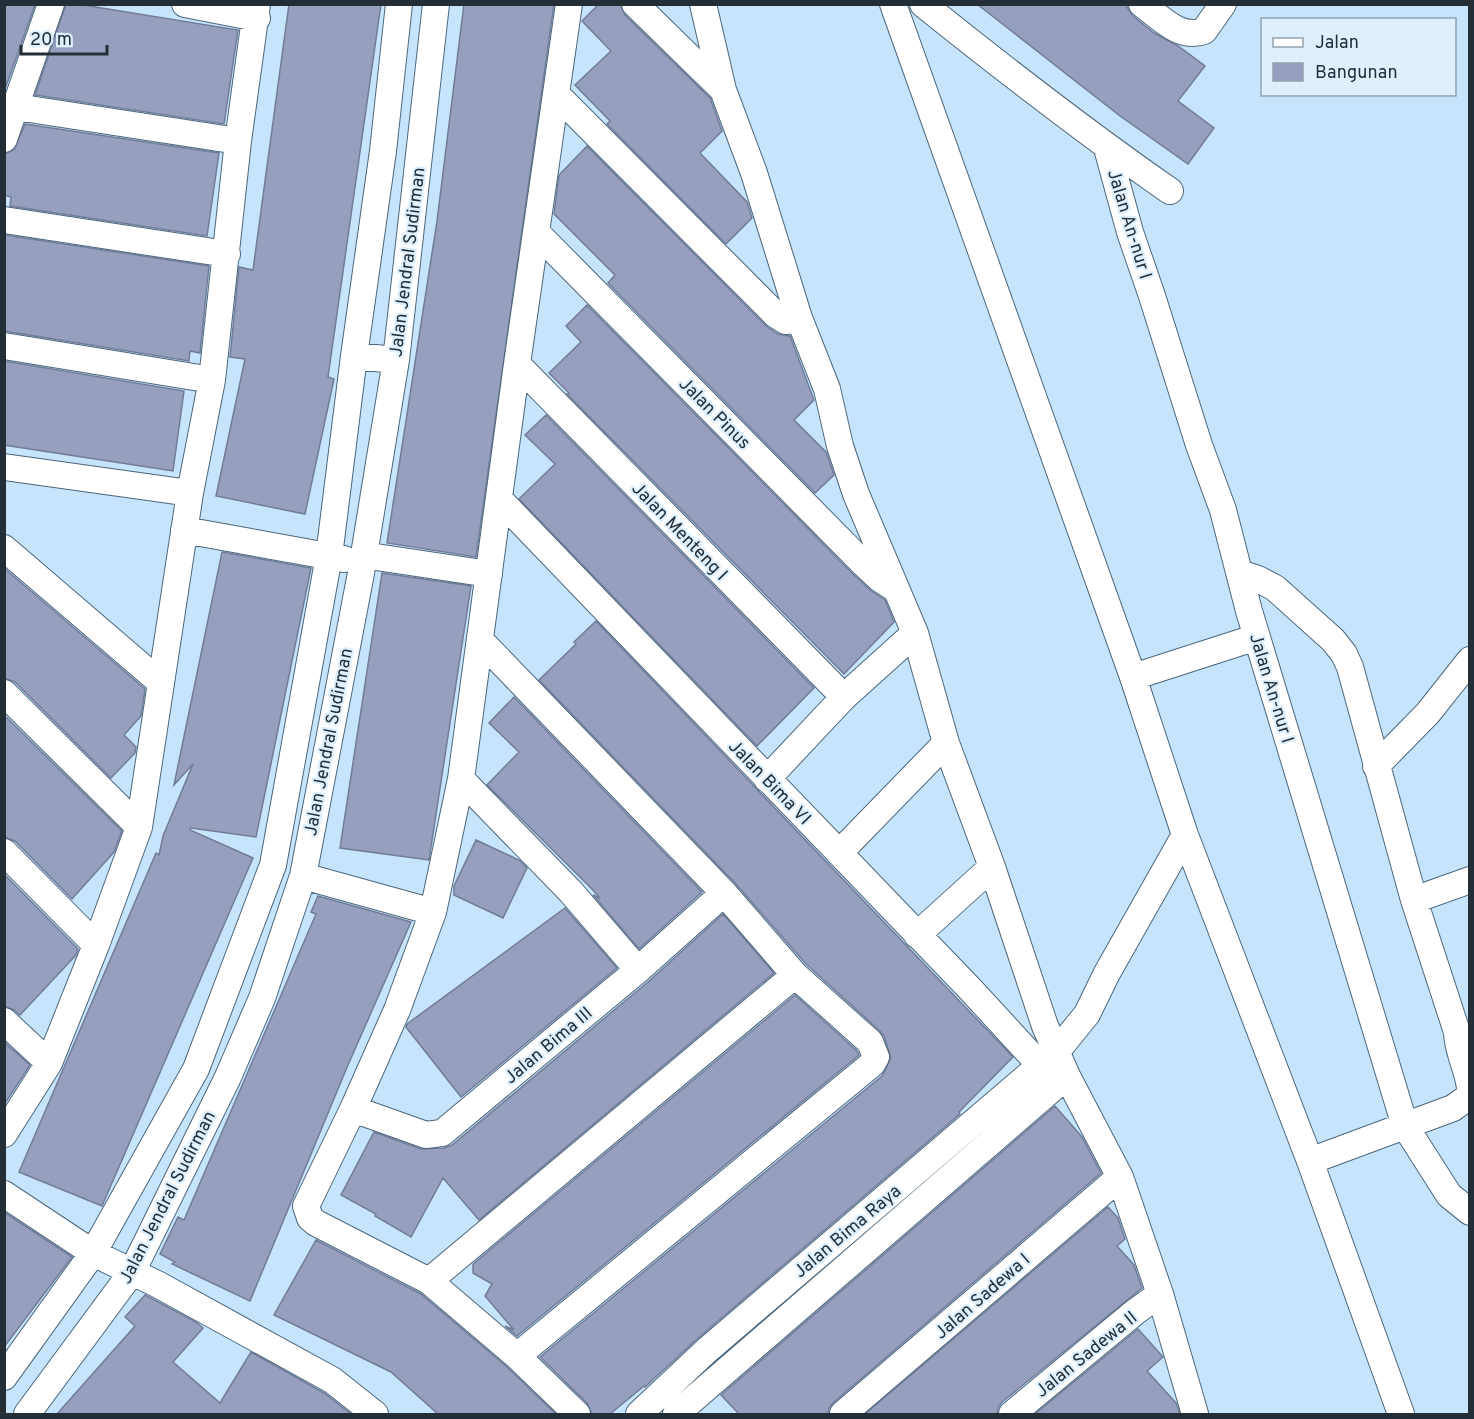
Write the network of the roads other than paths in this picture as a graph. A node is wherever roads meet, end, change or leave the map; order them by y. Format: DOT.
graph roads {
  1 [pos="51,4"];
  2 [pos="185,4"];
  3 [pos="399,4"];
  4 [pos="436,4"];
  5 [pos="569,4"];
  6 [pos="634,4"];
  7 [pos="703,4"];
  8 [pos="893,4"];
  9 [pos="923,4"];
  10 [pos="1143,4"];
  11 [pos="1223,4"];
  12 [pos="257,11"];
  13 [pos="723,90"];
  14 [pos="557,95"];
  15 [pos="16,107"];
  16 [pos="4,139"];
  17 [pos="238,141"];
  18 [pos="1107,148"];
  19 [pos="1170,191"];
  20 [pos="4,220"];
  21 [pos="536,232"];
  22 [pos="227,254"];
  23 [pos="799,318"];
  24 [pos="4,346"];
  25 [pos="354,356"];
  26 [pos="396,360"];
  27 [pos="517,364"];
  28 [pos="212,380"];
  29 [pos="4,467"];
  30 [pos="190,493"];
  31 [pos="499,499"];
  32 [pos="184,530"];
  33 [pos="4,548"];
  34 [pos="329,556"];
  35 [pos="363,558"];
  36 [pos="1240,573"];
  37 [pos="489,574"];
  38 [pos="897,589"];
  39 [pos="915,633"];
  40 [pos="1257,638"];
  41 [pos="481,641"];
  42 [pos="1470,660"];
  43 [pos="1133,677"];
  44 [pos="160,682"];
  45 [pos="4,693"];
  46 [pos="844,697"];
  47 [pos="946,743"];
  48 [pos="1376,766"];
  49 [pos="461,779"];
  50 [pos="767,779"];
  51 [pos="139,827"];
  52 [pos="1185,835"];
  53 [pos="4,852"];
  54 [pos="839,854"];
  55 [pos="992,867"];
  56 [pos="303,876"];
  57 [pos="1470,880"];
  58 [pos="724,893"];
  59 [pos="1414,900"];
  60 [pos="433,912"];
  61 [pos="917,935"];
  62 [pos="96,945"];
  63 [pos="638,970"];
  64 [pos="795,975"];
  65 [pos="4,1021"];
  66 [pos="1463,1030"];
  67 [pos="1049,1059"];
  68 [pos="49,1063"];
  69 [pos="1067,1076"];
  70 [pos="1470,1090"];
  71 [pos="353,1109"];
  72 [pos="1405,1126"];
  73 [pos="4,1134"];
  74 [pos="1310,1161"];
  75 [pos="1120,1177"];
  76 [pos="4,1194"];
  77 [pos="1470,1212"];
  78 [pos="93,1253"];
  79 [pos="132,1272"];
  80 [pos="429,1281"];
  81 [pos="1160,1294"];
  82 [pos="517,1356"];
  83 [pos="4,1377"];
  84 [pos="685,1412"];
  85 [pos="27,1414"];
  86 [pos="375,1414"];
  87 [pos="577,1414"];
  88 [pos="639,1414"];
  89 [pos="843,1414"];
  90 [pos="1012,1414"];
  91 [pos="1193,1414"];
  92 [pos="1401,1414"];
  1 -- 15 [label="street"];
  2 -- 12 [label="street"];
  3 -- 25 [label="street, Jalan Jendral Sudirman"];
  4 -- 26 [label="street, Jalan Jendral Sudirman"];
  5 -- 14 [label="street"];
  6 -- 13 [label="street"];
  7 -- 13 [label="street"];
  8 -- 43 [label="street"];
  9 -- 18 [label="street"];
  10 -- 11 [label="street"];
  12 -- 17 [label="street"];
  13 -- 23 [label="street"];
  14 -- 21 [label="street"];
  14 -- 23 [label="street"];
  15 -- 16 [label="street"];
  15 -- 17 [label="street"];
  17 -- 22 [label="street"];
  18 -- 19 [label="street"];
  18 -- 36 [label="street, Jalan An-nur I"];
  20 -- 22 [label="street"];
  21 -- 27 [label="street"];
  21 -- 38 [label="street, Jalan Pinus"];
  22 -- 28 [label="street"];
  23 -- 38 [label="street"];
  24 -- 28 [label="street"];
  25 -- 26 [label="street"];
  25 -- 34 [label="street, Jalan Jendral Sudirman"];
  26 -- 35 [label="street, Jalan Jendral Sudirman"];
  27 -- 31 [label="street"];
  27 -- 46 [label="street, Jalan Menteng I"];
  28 -- 30 [label="street"];
  29 -- 30 [label="street"];
  30 -- 32 [label="street"];
  31 -- 37 [label="street"];
  31 -- 50 [label="street, Jalan Bima VI"];
  32 -- 34 [label="street"];
  32 -- 44 [label="street"];
  33 -- 44 [label="street"];
  34 -- 35 [label="street"];
  34 -- 78 [label="street, Jalan Jendral Sudirman"];
  35 -- 37 [label="street"];
  35 -- 56 [label="street, Jalan Jendral Sudirman"];
  36 -- 40 [label="street, Jalan An-nur I"];
  36 -- 48 [label="street"];
  37 -- 41 [label="street"];
  38 -- 39 [label="street"];
  39 -- 46 [label="street"];
  39 -- 47 [label="street"];
  40 -- 43 [label="street"];
  40 -- 72 [label="street, Jalan An-nur I"];
  41 -- 49 [label="street"];
  41 -- 58 [label="street"];
  42 -- 48 [label="street"];
  43 -- 52 [label="street"];
  44 -- 51 [label="street"];
  45 -- 51 [label="street"];
  46 -- 50 [label="street"];
  47 -- 54 [label="street"];
  47 -- 55 [label="street"];
  48 -- 59 [label="street"];
  49 -- 60 [label="street"];
  49 -- 63 [label="street"];
  50 -- 54 [label="street, Jalan Bima VI"];
  51 -- 62 [label="street"];
  52 -- 67 [label="street, Jalan Bima Raya"];
  52 -- 74 [label="street"];
  53 -- 62 [label="street"];
  54 -- 61 [label="street, Jalan Bima VI"];
  55 -- 61 [label="street"];
  55 -- 67 [label="street"];
  56 -- 60 [label="street"];
  56 -- 79 [label="street, Jalan Jendral Sudirman"];
  57 -- 59 [label="street"];
  58 -- 63 [label="street, Jalan Bima III"];
  58 -- 64 [label="street"];
  59 -- 66 [label="street"];
  60 -- 71 [label="street"];
  61 -- 67 [label="street, Jalan Bima VI"];
  62 -- 68 [label="street"];
  63 -- 71 [label="street, Jalan Bima III"];
  64 -- 80 [label="street"];
  64 -- 82 [label="street"];
  65 -- 68 [label="street"];
  66 -- 70 [label="street"];
  67 -- 69 [label="street"];
  67 -- 88 [label="street, Jalan Bima Raya"];
  68 -- 73 [label="street"];
  69 -- 75 [label="street"];
  69 -- 84 [label="street, Jalan Bima Raya"];
  70 -- 72 [label="street"];
  71 -- 80 [label="street"];
  72 -- 74 [label="street"];
  72 -- 77 [label="street, Jalan An-nur I"];
  74 -- 92 [label="street"];
  75 -- 81 [label="street"];
  75 -- 89 [label="street, Jalan Sadewa I"];
  76 -- 78 [label="street"];
  78 -- 79 [label="street"];
  78 -- 83 [label="street, Jalan Jendral Sudirman"];
  79 -- 85 [label="street, Jalan Jendral Sudirman"];
  79 -- 86 [label="street"];
  80 -- 82 [label="street"];
  81 -- 90 [label="street, Jalan Sadewa II"];
  81 -- 91 [label="street"];
  82 -- 87 [label="street"];
}
